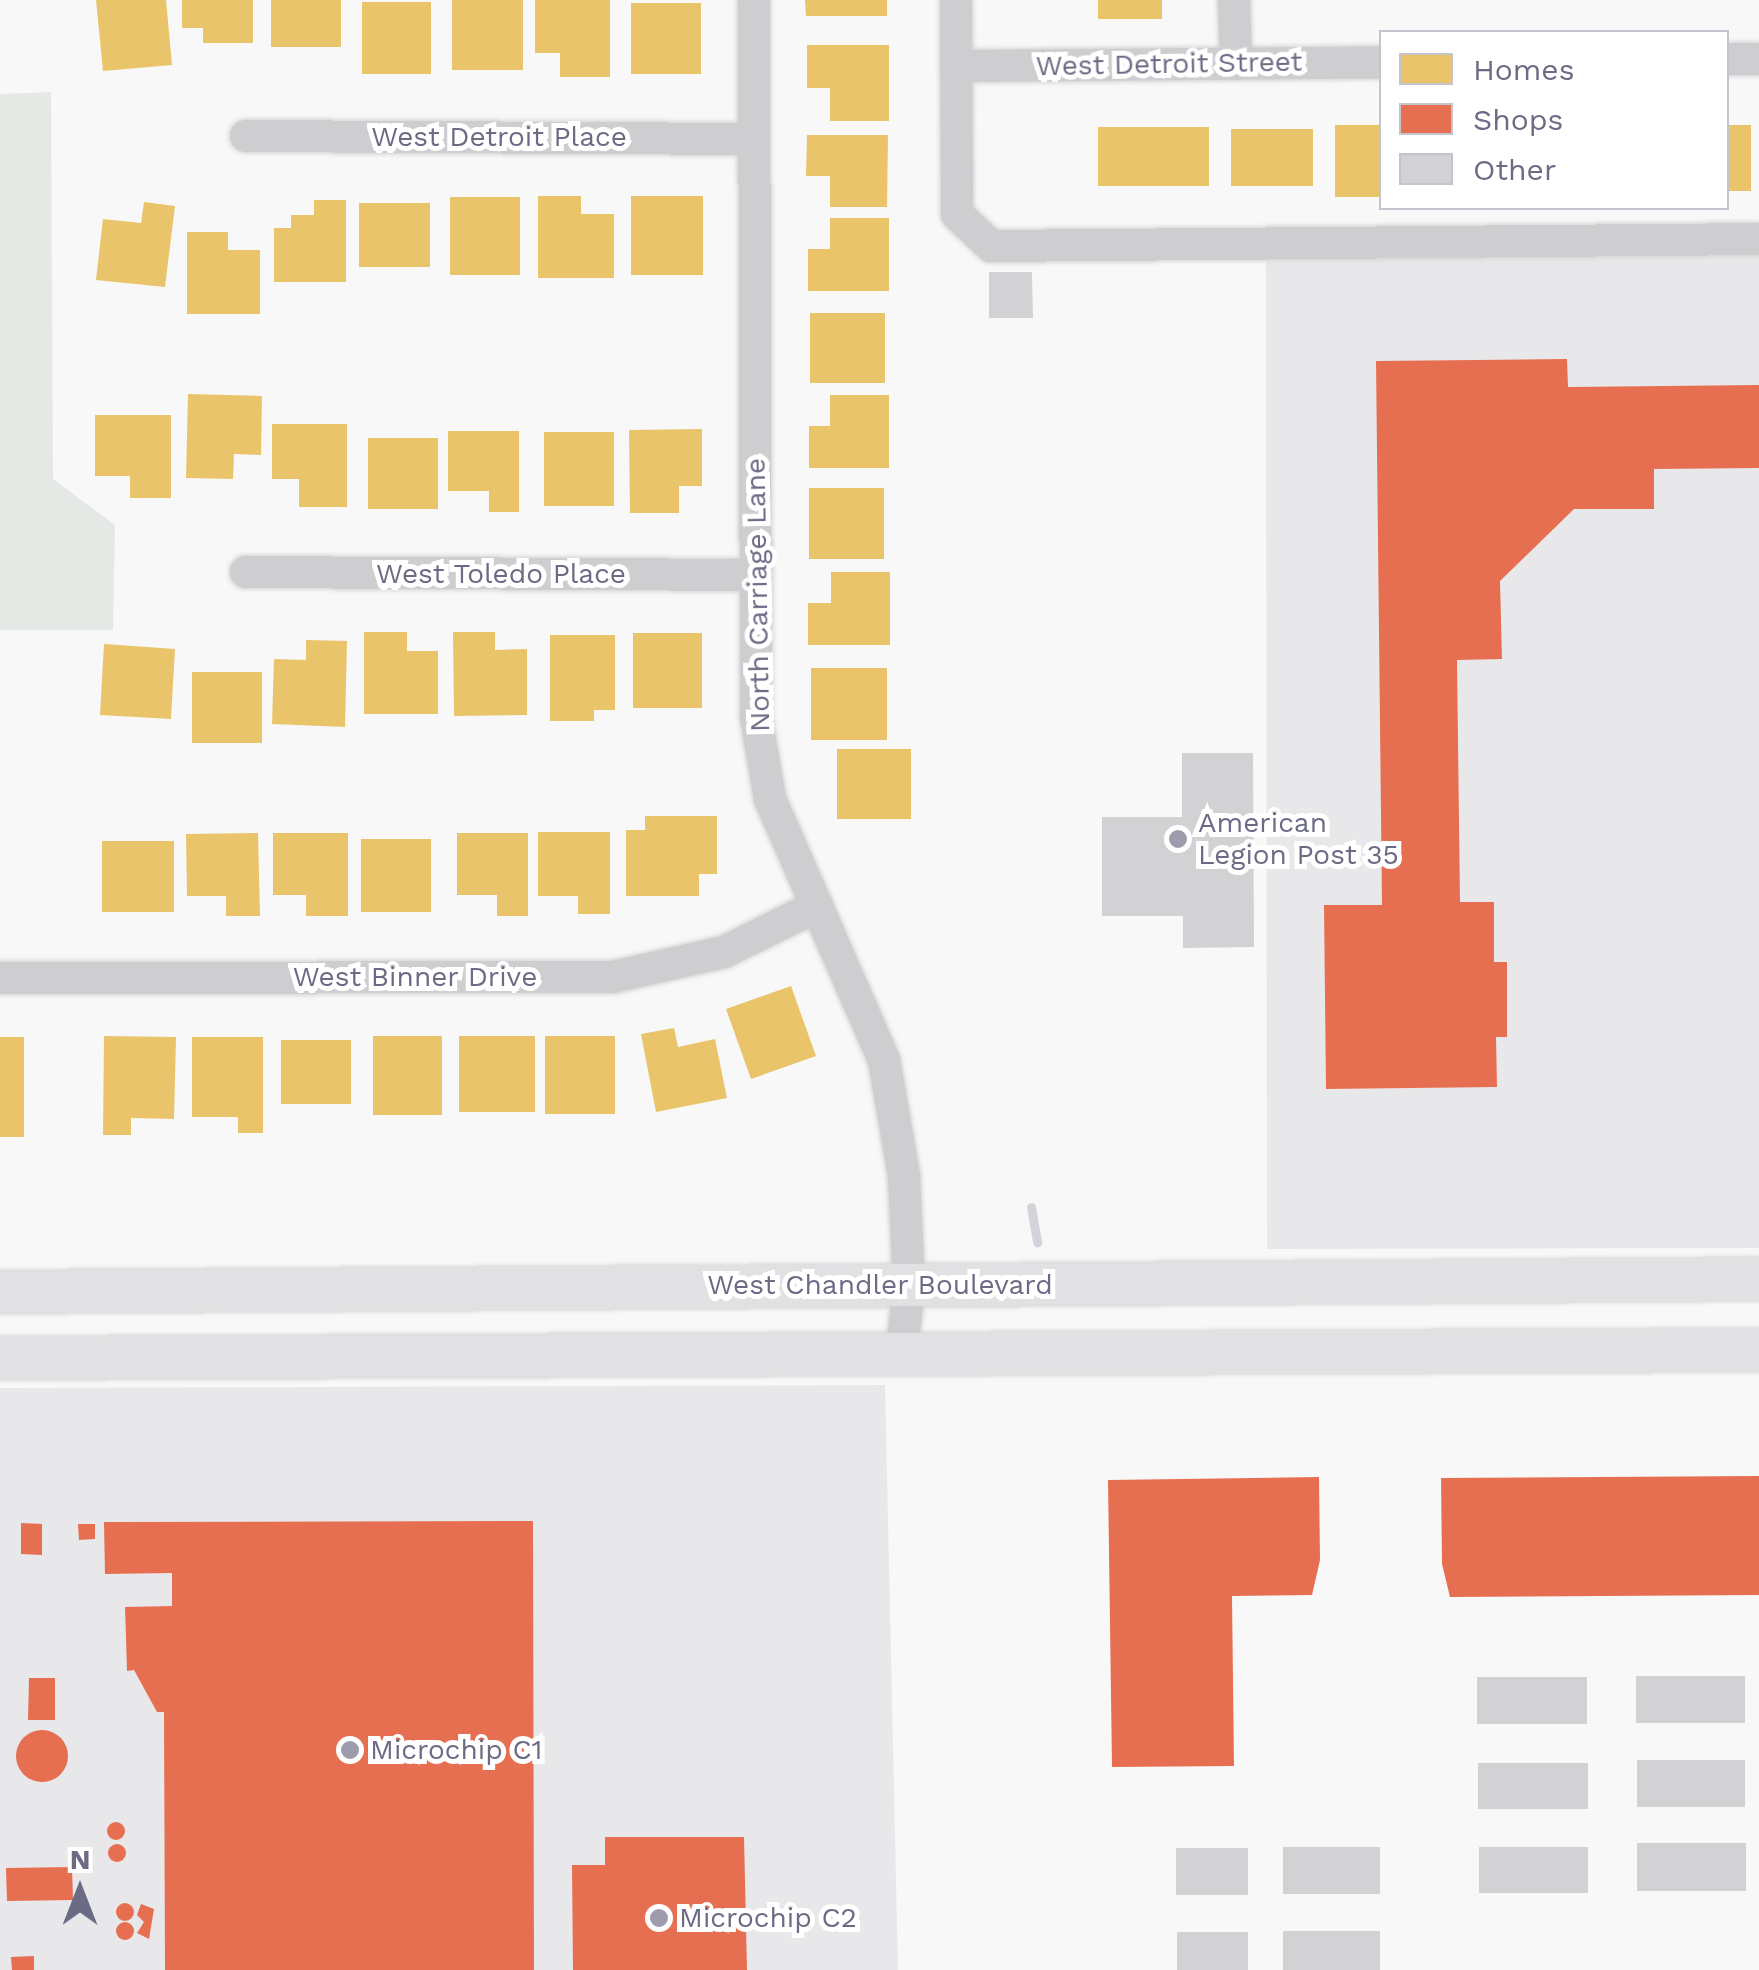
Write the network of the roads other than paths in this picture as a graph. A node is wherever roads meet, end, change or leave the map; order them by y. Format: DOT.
graph roads {
  1 [pos="754,0"];
  2 [pos="956,0"];
  3 [pos="1234,0"];
  4 [pos="1729,59"];
  5 [pos="1759,59"];
  6 [pos="1379,62"];
  7 [pos="1236,64"];
  8 [pos="956,66"];
  9 [pos="246,136"];
  10 [pos="752,139"];
  11 [pos="1759,239"];
  12 [pos="246,572"];
  13 [pos="756,576"];
  14 [pos="817,906"];
  15 [pos="0,978"];
  16 [pos="1759,1279"];
  17 [pos="909,1284"];
  18 [pos="0,1292"];
  19 [pos="1759,1350"];
  20 [pos="902,1352"];
  21 [pos="0,1358"];
  1 -- 10 [label="street, North Carriage Lane"];
  2 -- 8 [label="street"];
  3 -- 7 [label="street"];
  4 -- 5 [label="street"];
  6 -- 7 [label="street, West Detroit Street"];
  7 -- 8 [label="street, West Detroit Street"];
  8 -- 11 [label="street"];
  9 -- 10 [label="street, West Detroit Place"];
  10 -- 13 [label="street, North Carriage Lane"];
  12 -- 13 [label="street, West Toledo Place"];
  13 -- 14 [label="street, North Carriage Lane"];
  14 -- 15 [label="street, West Binner Drive"];
  14 -- 17 [label="street, North Carriage Lane"];
  16 -- 17 [label="main road, West Chandler Boulevard"];
  17 -- 18 [label="main road, West Chandler Boulevard"];
  17 -- 20 [label="street, North Carriage Lane"];
  19 -- 20 [label="main road"];
  20 -- 21 [label="main road"];
}
